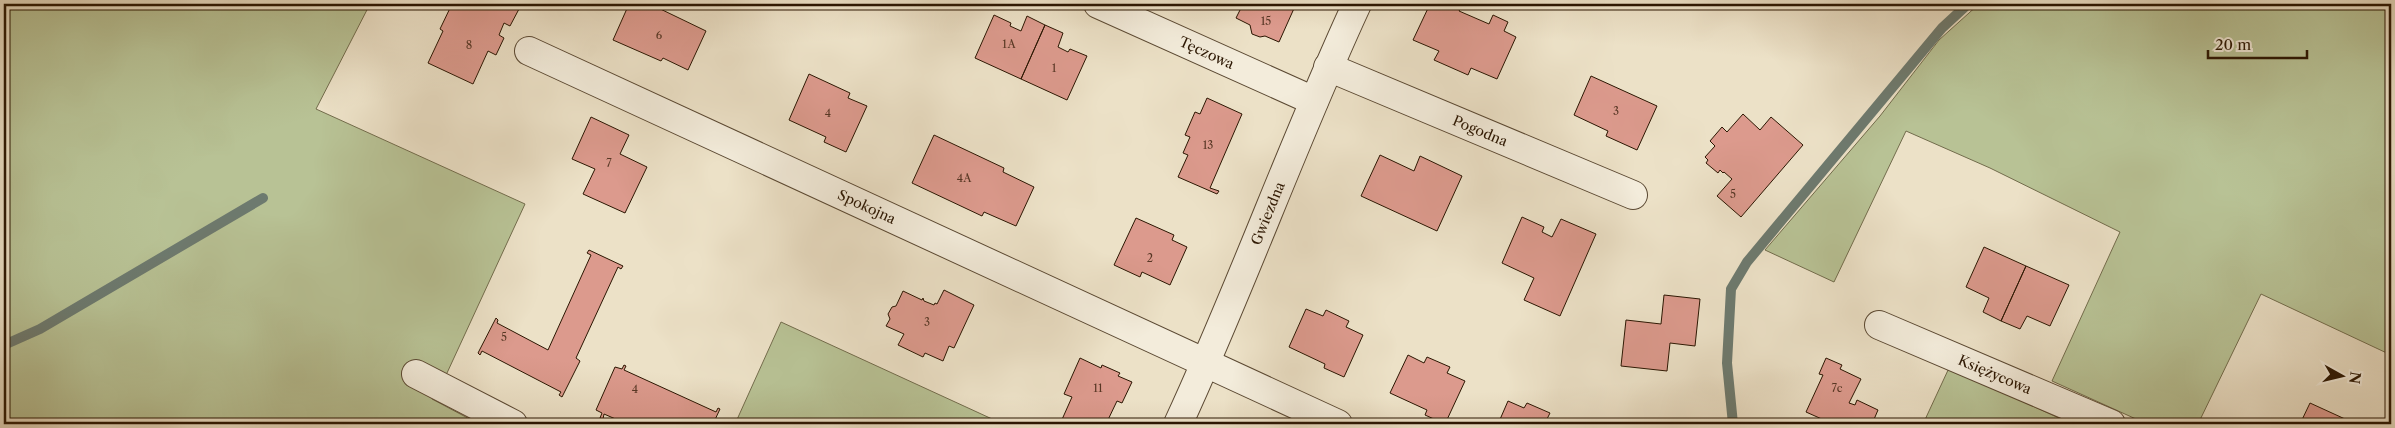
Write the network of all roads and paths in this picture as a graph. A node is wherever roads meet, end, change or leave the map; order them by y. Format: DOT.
graph roads {
  1 [pos="1098,4"];
  2 [pos="1357,4"];
  3 [pos="529,51"];
  4 [pos="1328,67"];
  5 [pos="1314,101"];
  6 [pos="1632,195"];
  7 [pos="1879,325"];
  8 [pos="1206,365"];
  9 [pos="416,374"];
  10 [pos="513,424"];
  11 [pos="1178,424"];
  12 [pos="1338,424"];
  13 [pos="2111,424"];
  1 -- 5 [label="street, Tęczowa"];
  2 -- 4 [label="street, Gwiezdna"];
  3 -- 8 [label="street, Spokojna"];
  4 -- 5 [label="street, Gwiezdna"];
  4 -- 6 [label="street, Pogodna"];
  5 -- 8 [label="street, Gwiezdna"];
  7 -- 13 [label="street, Księżycowa"];
  8 -- 11 [label="street, Gwiezdna"];
  8 -- 12 [label="street, Spokojna"];
  9 -- 10 [label="street"];
}
